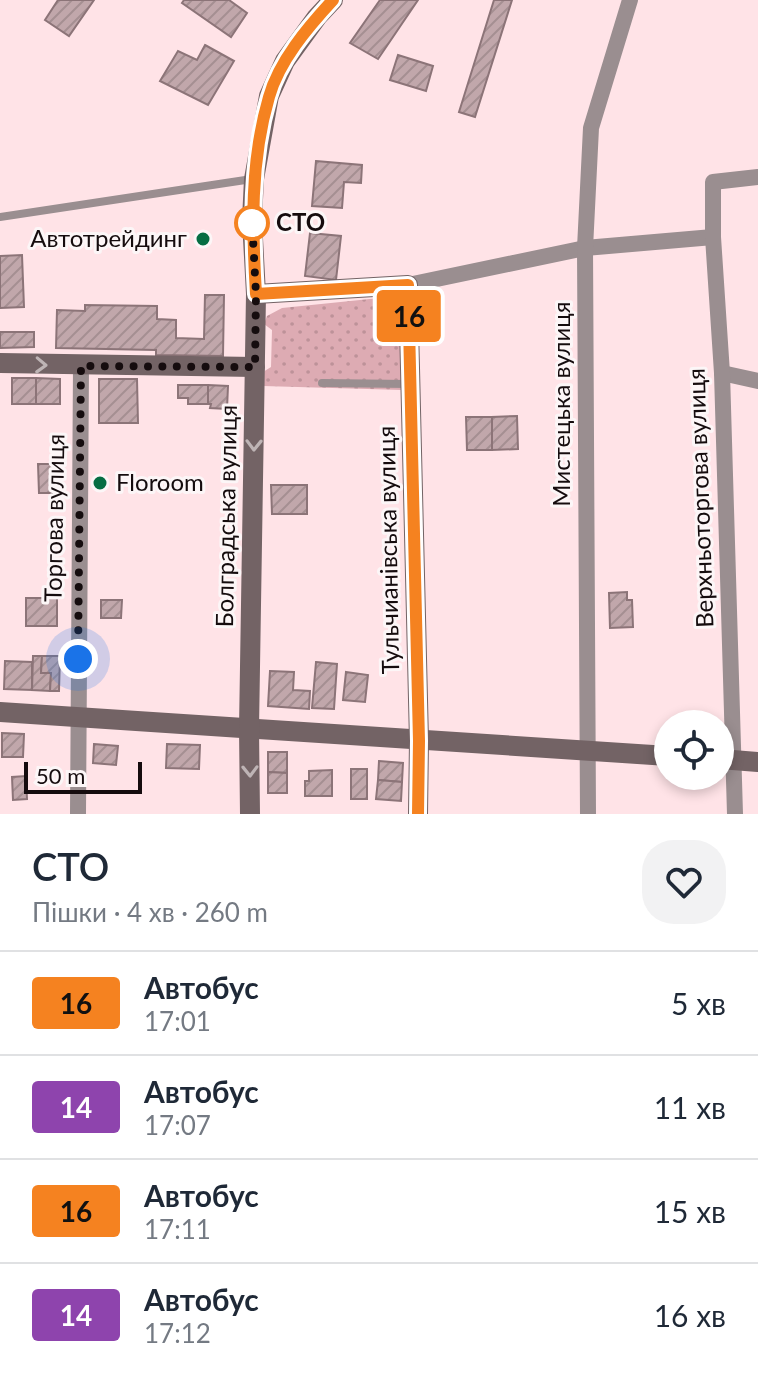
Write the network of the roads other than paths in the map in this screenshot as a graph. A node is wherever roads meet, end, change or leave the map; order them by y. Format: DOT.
graph roads {
  1 [pos="333,0"];
  2 [pos="630,0"];
  3 [pos="758,177"];
  4 [pos="254,179"];
  5 [pos="0,217"];
  6 [pos="713,237"];
  7 [pos="585,248"];
  8 [pos="408,285"];
  9 [pos="256,294"];
  10 [pos="0,363"];
  11 [pos="81,366"];
  12 [pos="255,367"];
  13 [pos="722,373"];
  14 [pos="758,381"];
  15 [pos="322,383"];
  16 [pos="411,384"];
  17 [pos="725,710"];
  18 [pos="0,712"];
  19 [pos="77,719"];
  20 [pos="249,729"];
  21 [pos="419,741"];
  22 [pos="589,752"];
  23 [pos="654,755"];
  24 [pos="734,760"];
  25 [pos="758,762"];
  26 [pos="731,790"];
  27 [pos="78,814"];
  28 [pos="250,814"];
  29 [pos="418,814"];
  30 [pos="588,814"];
  31 [pos="735,814"];
  1 -- 4 [label="main road, Болградська вулиця"];
  2 -- 7 [label="street, Мистецька вулиця"];
  3 -- 6 [label="street, Верхньоторгова вулиця"];
  4 -- 5 [label="lane"];
  4 -- 9 [label="main road, Болградська вулиця"];
  6 -- 7 [label="street"];
  6 -- 13 [label="street, Верхньоторгова вулиця"];
  7 -- 8 [label="street"];
  7 -- 22 [label="street, Мистецька вулиця"];
  8 -- 9 [label="main road"];
  8 -- 16 [label="main road, Тульчианівська вулиця"];
  9 -- 12 [label="main road, Болградська вулиця"];
  10 -- 11 [label="main road, one-way"];
  11 -- 12 [label="main road"];
  11 -- 19 [label="street, Торгова вулиця"];
  12 -- 20 [label="main road, Болградська вулиця, one-way"];
  13 -- 14 [label="street"];
  13 -- 17 [label="street, Верхньоторгова вулиця"];
  15 -- 16 [label="lane"];
  16 -- 21 [label="main road, Тульчианівська вулиця"];
  18 -- 19 [label="main road"];
  19 -- 20 [label="main road"];
  19 -- 27 [label="street, Торгова вулиця"];
  20 -- 21 [label="main road"];
  20 -- 28 [label="main road, Болградська вулиця, one-way"];
  21 -- 22 [label="main road"];
  21 -- 29 [label="main road, Тульчианівська вулиця"];
  22 -- 23 [label="main road"];
  22 -- 30 [label="street, Мистецька вулиця"];
  24 -- 25 [label="main road"];
  26 -- 31 [label="street, Верхньоторгова вулиця"];
}
